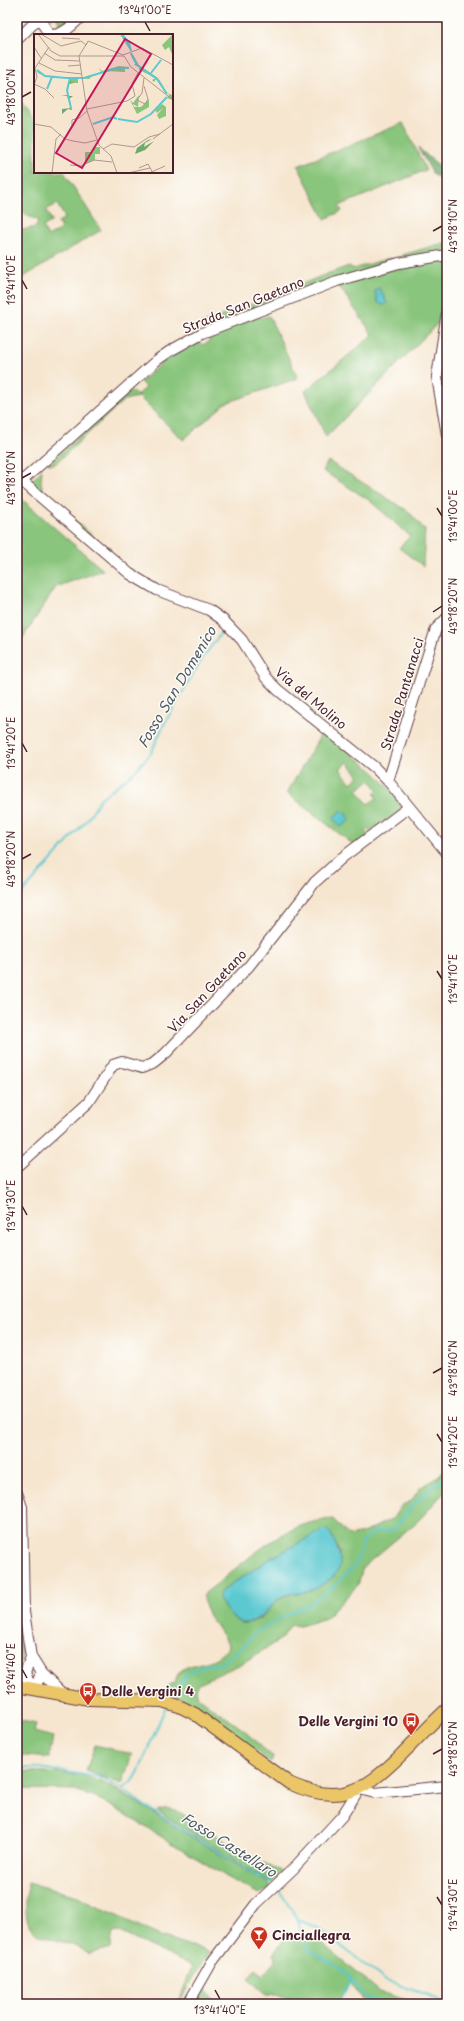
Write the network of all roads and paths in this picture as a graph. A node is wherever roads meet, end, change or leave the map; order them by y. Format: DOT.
graph roads {
  1 [pos="80,17"];
  2 [pos="49,34"];
  3 [pos="56,34"];
  4 [pos="17,40"];
  5 [pos="447,255"];
  6 [pos="447,312"];
  7 [pos="447,435"];
  8 [pos="20,479"];
  9 [pos="447,618"];
  10 [pos="388,781"];
  11 [pos="409,807"];
  12 [pos="447,853"];
  13 [pos="17,1167"];
  14 [pos="17,1492"];
  15 [pos="31,1657"];
  16 [pos="25,1673"];
  17 [pos="41,1673"];
  18 [pos="17,1680"];
  19 [pos="17,1686"];
  20 [pos="32,1689"];
  21 [pos="65,1696"];
  22 [pos="447,1709"];
  23 [pos="447,1786"];
  24 [pos="359,1788"];
  25 [pos="188,2004"];
  1 -- 3 [label="street"];
  2 -- 4 [label="street"];
  5 -- 8 [label="street, Strada San Gaetano"];
  6 -- 7 [label="street"];
  8 -- 10 [label="street, Via del Molino"];
  9 -- 10 [label="street, Strada Pantanacci"];
  10 -- 11 [label="street, Via del Molino"];
  11 -- 12 [label="street, Via del Molino"];
  11 -- 13 [label="street, Via San Gaetano"];
  14 -- 15 [label="street"];
  15 -- 16 [label="street"];
  15 -- 17 [label="street"];
  16 -- 18 [label="street"];
  16 -- 20 [label="street"];
  17 -- 20 [label="street"];
  17 -- 21 [label="street"];
  19 -- 20 [label="main road"];
  20 -- 21 [label="main road"];
  21 -- 24 [label="main road"];
  22 -- 24 [label="main road"];
  23 -- 24 [label="street"];
  24 -- 25 [label="street"];
}
